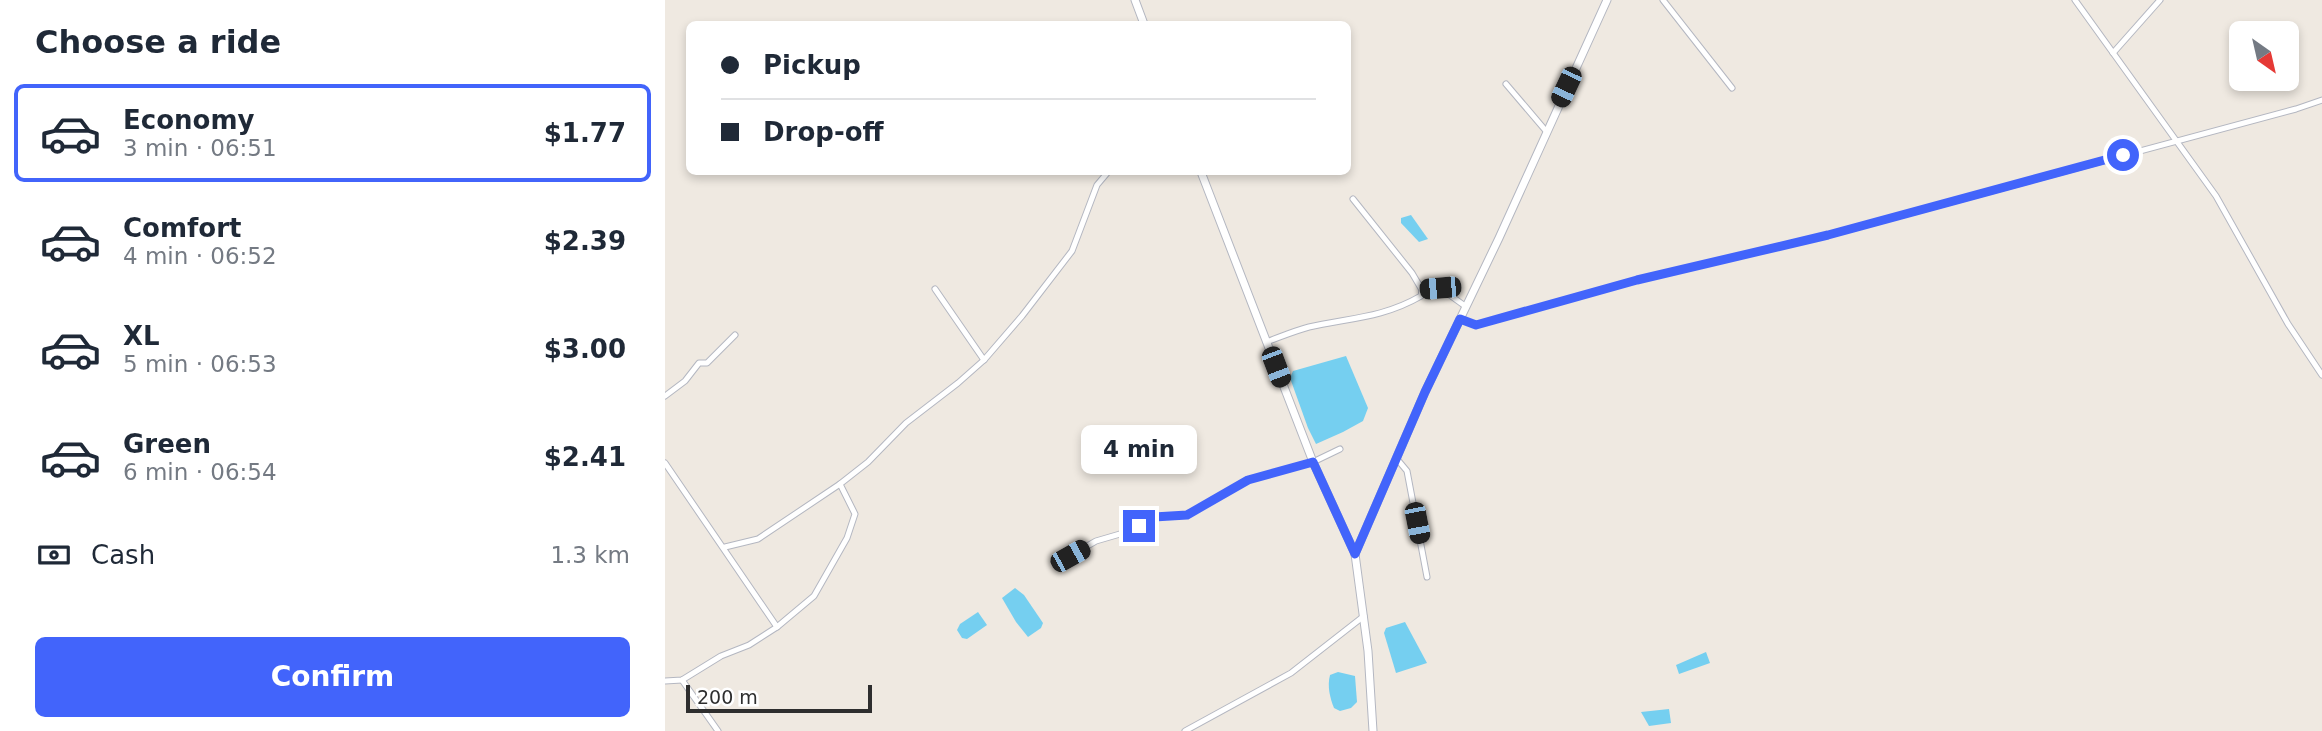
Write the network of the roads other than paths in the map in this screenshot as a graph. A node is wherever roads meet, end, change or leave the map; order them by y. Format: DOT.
graph roads {
  1 [pos="1135,0"];
  2 [pos="1607,0"];
  3 [pos="1663,0"];
  4 [pos="2075,0"];
  5 [pos="2160,0"];
  6 [pos="1143,21"];
  7 [pos="2113,53"];
  8 [pos="1506,84"];
  9 [pos="1733,88"];
  10 [pos="2322,100"];
  11 [pos="1546,131"];
  12 [pos="2177,141"];
  13 [pos="1105,175"];
  14 [pos="1202,175"];
  15 [pos="1353,199"];
  16 [pos="935,289"];
  17 [pos="1422,290"];
  18 [pos="1465,306"];
  19 [pos="1460,319"];
  20 [pos="735,335"];
  21 [pos="1266,342"];
  22 [pos="983,360"];
  23 [pos="2322,375"];
  24 [pos="665,396"];
  25 [pos="1340,449"];
  26 [pos="1397,459"];
  27 [pos="1313,462"];
  28 [pos="665,463"];
  29 [pos="840,484"];
  30 [pos="725,547"];
  31 [pos="1355,554"];
  32 [pos="1070,556"];
  33 [pos="1427,578"];
  34 [pos="1364,616"];
  35 [pos="778,627"];
  36 [pos="682,680"];
  37 [pos="665,681"];
  38 [pos="717,731"];
  39 [pos="1185,731"];
  40 [pos="1373,731"];
  1 -- 6 [label="main road"];
  2 -- 11 [label="main road"];
  3 -- 9 [label="street"];
  4 -- 7 [label="street"];
  5 -- 7 [label="street"];
  7 -- 12 [label="street"];
  8 -- 11 [label="street"];
  10 -- 12 [label="street"];
  11 -- 18 [label="main road"];
  12 -- 19 [label="street"];
  12 -- 23 [label="street"];
  13 -- 22 [label="street"];
  14 -- 21 [label="main road"];
  15 -- 17 [label="street"];
  16 -- 22 [label="street"];
  17 -- 18 [label="street"];
  17 -- 21 [label="street"];
  18 -- 19 [label="main road"];
  19 -- 26 [label="main road"];
  20 -- 24 [label="street"];
  21 -- 27 [label="main road"];
  22 -- 29 [label="street"];
  25 -- 27 [label="street"];
  26 -- 31 [label="main road"];
  26 -- 33 [label="street"];
  27 -- 31 [label="main road"];
  27 -- 32 [label="street"];
  28 -- 30 [label="street"];
  29 -- 30 [label="street"];
  29 -- 35 [label="street"];
  30 -- 35 [label="street"];
  31 -- 34 [label="main road"];
  34 -- 39 [label="street"];
  34 -- 40 [label="main road"];
  35 -- 36 [label="street"];
  36 -- 37 [label="street"];
  36 -- 38 [label="street"];
}
